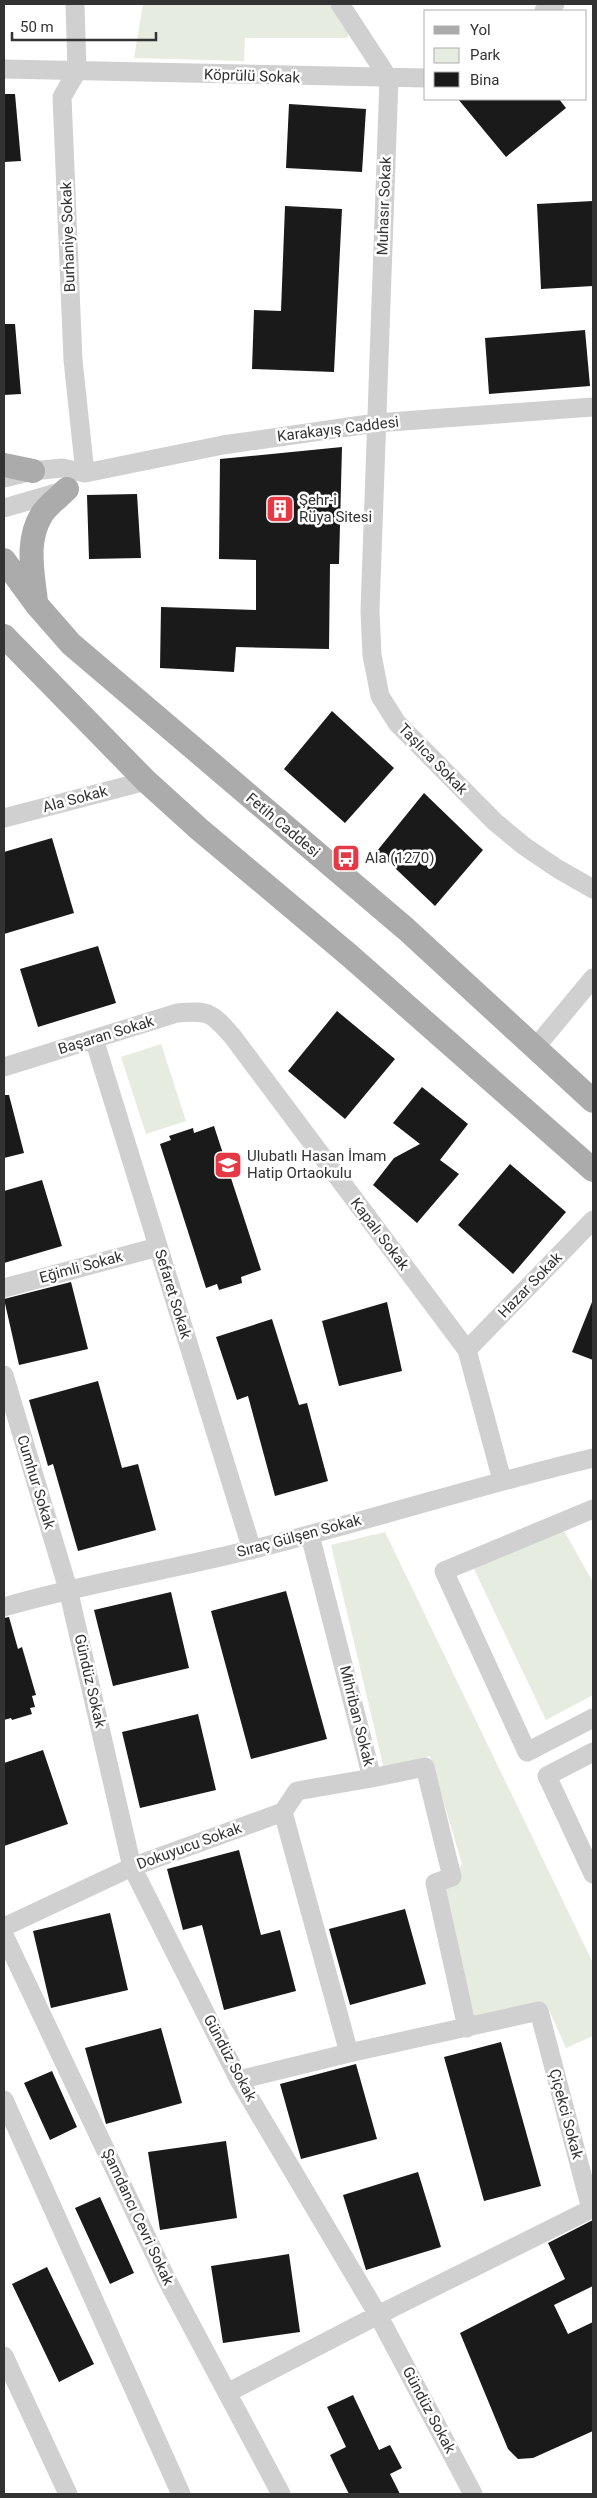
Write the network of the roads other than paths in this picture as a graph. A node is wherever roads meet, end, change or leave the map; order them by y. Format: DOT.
graph roads {
  1 [pos="75,4"];
  2 [pos="340,4"];
  3 [pos="4,69"];
  4 [pos="77,71"];
  5 [pos="424,78"];
  6 [pos="389,79"];
  7 [pos="593,407"];
  8 [pos="376,423"];
  9 [pos="4,465"];
  10 [pos="34,471"];
  11 [pos="85,473"];
  12 [pos="4,478"];
  13 [pos="67,490"];
  14 [pos="4,508"];
  15 [pos="4,560"];
  16 [pos="36,604"];
  17 [pos="5,638"];
  18 [pos="146,781"];
  19 [pos="4,818"];
  20 [pos="593,889"];
  21 [pos="593,978"];
  22 [pos="210,1013"];
  23 [pos="94,1039"];
  24 [pos="535,1048"];
  25 [pos="4,1067"];
  26 [pos="593,1101"];
  27 [pos="593,1170"];
  28 [pos="593,1220"];
  29 [pos="158,1247"];
  30 [pos="4,1288"];
  31 [pos="467,1350"];
  32 [pos="5,1384"];
  33 [pos="593,1458"];
  34 [pos="502,1480"];
  35 [pos="593,1509"];
  36 [pos="310,1535"];
  37 [pos="252,1550"];
  38 [pos="68,1588"];
  39 [pos="4,1607"];
  40 [pos="592,1723"];
  41 [pos="593,1752"];
  42 [pos="372,1778"];
  43 [pos="283,1812"];
  44 [pos="132,1867"];
  45 [pos="593,1874"];
  46 [pos="4,1927"];
  47 [pos="4,1935"];
  48 [pos="467,2028"];
  49 [pos="349,2053"];
  50 [pos="239,2080"];
  51 [pos="4,2100"];
  52 [pos="378,2314"];
  53 [pos="4,2356"];
  54 [pos="229,2392"];
  55 [pos="68,2494"];
  56 [pos="181,2494"];
  57 [pos="281,2494"];
  58 [pos="473,2494"];
  1 -- 4 [label="street"];
  2 -- 6 [label="street"];
  3 -- 4 [label="street, Köprülü Sokak"];
  4 -- 6 [label="street, Köprülü Sokak"];
  4 -- 11 [label="street, Burhaniye Sokak"];
  5 -- 6 [label="street, Köprülü Sokak"];
  6 -- 8 [label="street, Muhasır Sokak"];
  7 -- 8 [label="street, Karakayış Caddesi"];
  8 -- 11 [label="street, Karakayış Caddesi"];
  8 -- 20 [label="street, Taşlıca Sokak"];
  9 -- 10 [label="main road"];
  10 -- 11 [label="street, Karakayış Caddesi"];
  10 -- 12 [label="street, Karakayış Caddesi"];
  11 -- 13 [label="street"];
  13 -- 14 [label="street"];
  13 -- 16 [label="main road"];
  15 -- 16 [label="main road, Fetih Caddesi"];
  16 -- 24 [label="main road, Fetih Caddesi"];
  17 -- 18 [label="main road"];
  18 -- 19 [label="street, Ala Sokak"];
  18 -- 27 [label="main road"];
  21 -- 24 [label="street"];
  22 -- 23 [label="street, Başaran Sokak"];
  22 -- 31 [label="street, Kapalı Sokak"];
  23 -- 25 [label="street, Başaran Sokak"];
  23 -- 29 [label="street, Sefaret Sokak"];
  24 -- 26 [label="main road, Fetih Caddesi"];
  28 -- 31 [label="street, Hazar Sokak"];
  29 -- 30 [label="street, Eğimli Sokak"];
  29 -- 37 [label="street, Sefaret Sokak"];
  31 -- 34 [label="street, Kapalı Sokak"];
  32 -- 38 [label="street, Cumhur Sokak"];
  33 -- 34 [label="street, Sıraç Gülşen Sokak"];
  34 -- 36 [label="street, Sıraç Gülşen Sokak"];
  35 -- 40 [label="street"];
  36 -- 37 [label="street, Sıraç Gülşen Sokak"];
  36 -- 42 [label="street, Mihriban Sokak"];
  37 -- 38 [label="street, Sıraç Gülşen Sokak"];
  38 -- 39 [label="street, Sıraç Gülşen Sokak"];
  38 -- 44 [label="street, Gündüz Sokak"];
  41 -- 45 [label="street"];
  42 -- 43 [label="street"];
  42 -- 48 [label="street, Mihriban Sokak"];
  43 -- 44 [label="street, Dokuyucu Sokak"];
  43 -- 49 [label="street"];
  44 -- 46 [label="street, Dokuyucu Sokak"];
  44 -- 50 [label="street, Gündüz Sokak"];
  47 -- 54 [label="street, Şamdancı Cevri Sokak"];
  48 -- 49 [label="street, Çiçekci Sokak"];
  48 -- 52 [label="street, Çiçekci Sokak"];
  49 -- 50 [label="street, Çiçekci Sokak"];
  50 -- 52 [label="street, Gündüz Sokak"];
  51 -- 56 [label="street"];
  52 -- 54 [label="street, Çiçekci Sokak"];
  52 -- 58 [label="street, Gündüz Sokak"];
  53 -- 55 [label="street"];
  54 -- 57 [label="street, Şamdancı Cevri Sokak"];
}
